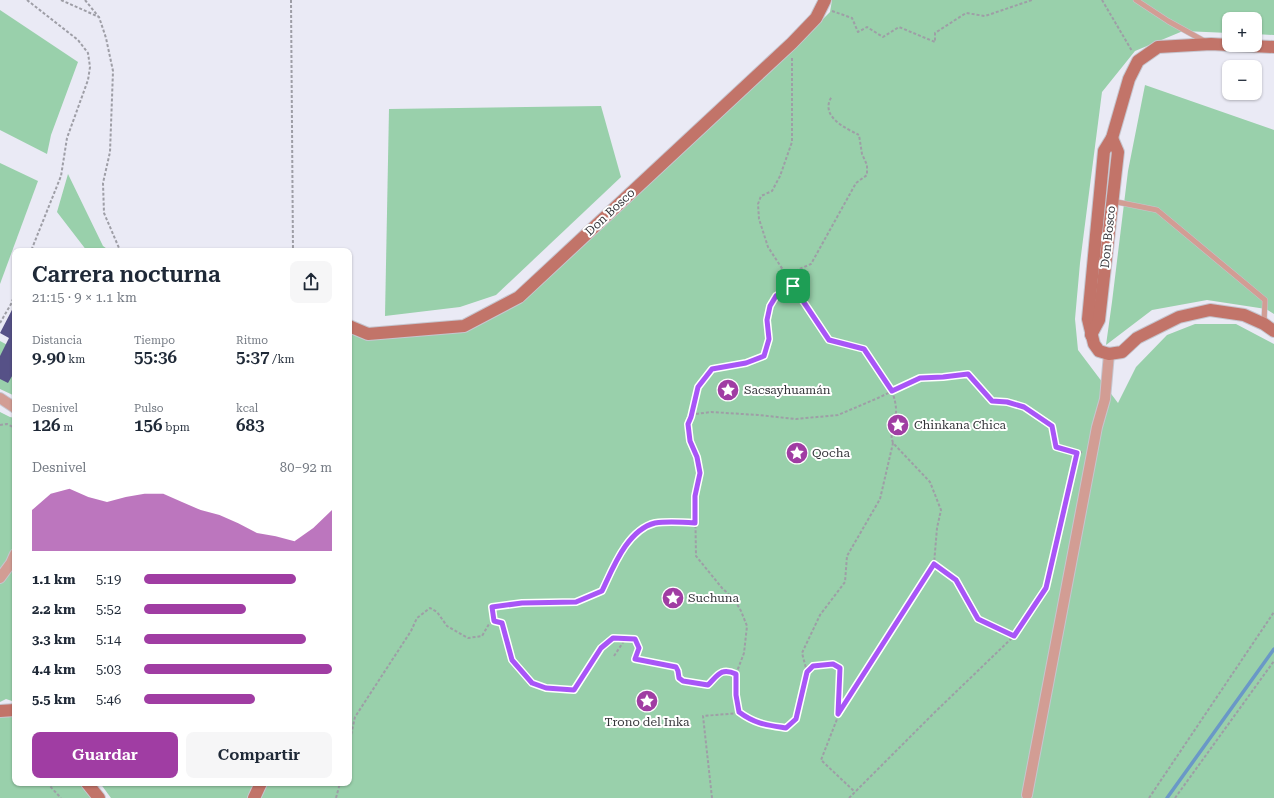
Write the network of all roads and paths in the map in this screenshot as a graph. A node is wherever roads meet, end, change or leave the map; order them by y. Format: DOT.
graph roads {
  1 [pos="27,0"];
  2 [pos="61,0"];
  3 [pos="85,0"];
  4 [pos="291,0"];
  5 [pos="1032,0"];
  6 [pos="1102,0"];
  7 [pos="1136,0"];
  8 [pos="823,4"];
  9 [pos="99,17"];
  10 [pos="792,43"];
  11 [pos="1210,44"];
  12 [pos="1222,45"];
  13 [pos="1262,46"];
  14 [pos="1274,47"];
  15 [pos="1138,61"];
  16 [pos="832,96"];
  17 [pos="1112,138"];
  18 [pos="1112,201"];
  19 [pos="32,248"];
  20 [pos="119,248"];
  21 [pos="293,248"];
  22 [pos="786,275"];
  23 [pos="793,286"];
  24 [pos="12,302"];
  25 [pos="0,323"];
  26 [pos="352,327"];
  27 [pos="1269,328"];
  28 [pos="1091,335"];
  29 [pos="1109,354"];
  30 [pos="892,391"];
  31 [pos="0,398"];
  32 [pos="12,405"];
  33 [pos="691,417"];
  34 [pos="0,425"];
  35 [pos="12,426"];
  36 [pos="893,442"];
  37 [pos="1093,450"];
  38 [pos="1077,453"];
  39 [pos="695,523"];
  40 [pos="12,561"];
  41 [pos="934,564"];
  42 [pos="0,578"];
  43 [pos="1274,612"];
  44 [pos="494,621"];
  45 [pos="1014,636"];
  46 [pos="626,638"];
  47 [pos="614,656"];
  48 [pos="1274,661"];
  49 [pos="807,672"];
  50 [pos="736,674"];
  51 [pos="12,710"];
  52 [pos="0,711"];
  53 [pos="739,712"];
  54 [pos="838,714"];
  55 [pos="352,730"];
  56 [pos="50,786"];
  57 [pos="89,786"];
  58 [pos="260,786"];
  59 [pos="339,786"];
  60 [pos="855,792"];
  61 [pos="1027,795"];
  62 [pos="60,798"];
  63 [pos="99,798"];
  64 [pos="254,798"];
  65 [pos="336,798"];
  66 [pos="712,798"];
  67 [pos="849,798"];
  68 [pos="1149,798"];
  69 [pos="1175,798"];
  1 -- 19 [label="path"];
  2 -- 9 [label="path"];
  3 -- 9 [label="path"];
  4 -- 21 [label="path"];
  5 -- 8 [label="path"];
  6 -- 15 [label="path"];
  7 -- 11 [label="lane"];
  8 -- 10 [label="street, Don Bosco"];
  9 -- 20 [label="path"];
  10 -- 22 [label="path"];
  10 -- 26 [label="street, Don Bosco"];
  11 -- 12 [label="street, Don Bosco"];
  11 -- 15 [label="street, Don Bosco"];
  13 -- 14 [label="street, Don Bosco"];
  15 -- 17 [label="street, Don Bosco"];
  16 -- 22 [label="path"];
  17 -- 18 [label="street, Don Bosco"];
  17 -- 28 [label="street, Don Bosco"];
  18 -- 27 [label="lane"];
  18 -- 28 [label="street, Don Bosco"];
  22 -- 23 [label="path"];
  23 -- 30 [label="path"];
  23 -- 33 [label="path"];
  24 -- 25 [label="path"];
  27 -- 29 [label="street"];
  28 -- 29 [label="street, Don Bosco"];
  29 -- 37 [label="street"];
  30 -- 33 [label="path"];
  30 -- 36 [label="path"];
  30 -- 38 [label="path"];
  31 -- 32 [label="street"];
  33 -- 39 [label="path"];
  34 -- 35 [label="path"];
  36 -- 41 [label="path"];
  36 -- 49 [label="path"];
  37 -- 38 [label="path"];
  37 -- 61 [label="street"];
  38 -- 45 [label="path"];
  39 -- 44 [label="path"];
  39 -- 50 [label="path"];
  40 -- 42 [label="street"];
  41 -- 45 [label="path"];
  41 -- 54 [label="path"];
  43 -- 68 [label="path"];
  44 -- 46 [label="path"];
  44 -- 55 [label="path"];
  45 -- 60 [label="path"];
  46 -- 47 [label="path"];
  46 -- 50 [label="path"];
  48 -- 69 [label="path"];
  49 -- 53 [label="path"];
  49 -- 54 [label="path"];
  50 -- 53 [label="path"];
  51 -- 52 [label="street"];
  53 -- 66 [label="path"];
  54 -- 60 [label="path"];
  56 -- 62 [label="path"];
  57 -- 63 [label="street"];
  58 -- 64 [label="street"];
  59 -- 65 [label="path"];
  60 -- 67 [label="path"];
}
